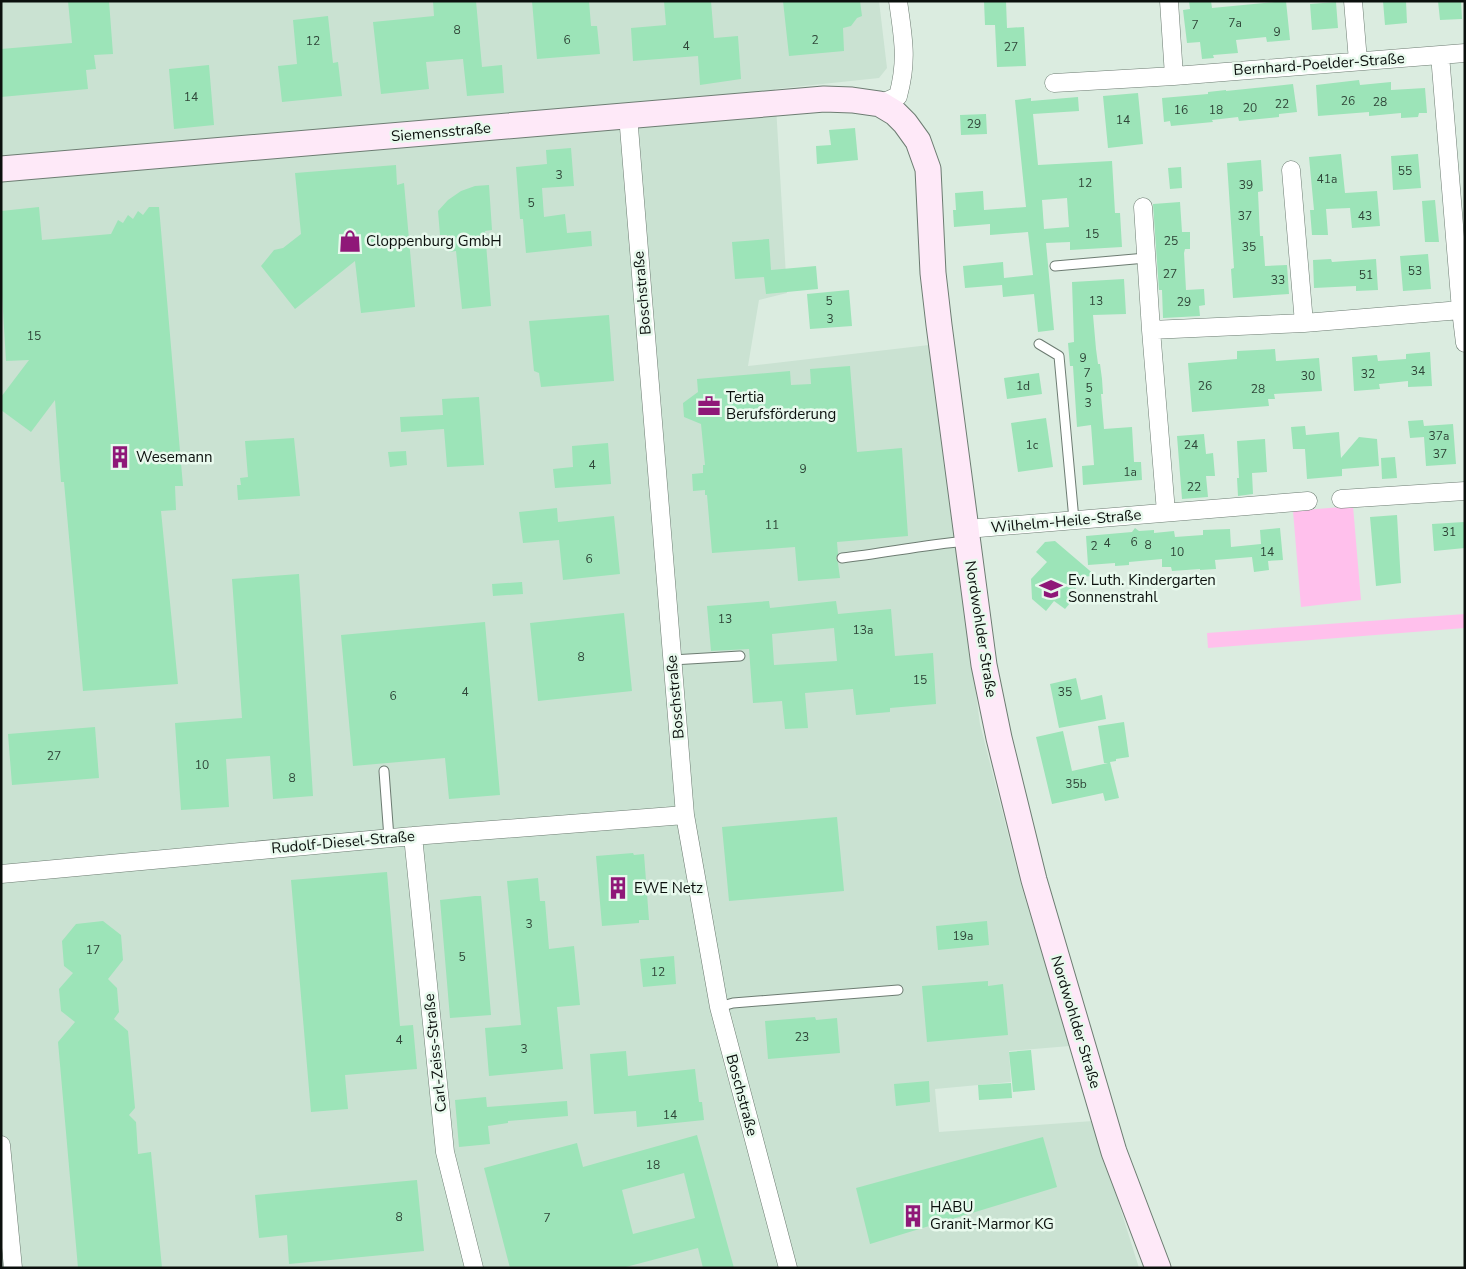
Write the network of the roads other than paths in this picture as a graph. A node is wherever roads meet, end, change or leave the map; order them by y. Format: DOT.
graph roads {
  1 [pos="898,1"];
  2 [pos="1169,1"];
  3 [pos="1353,1"];
  4 [pos="1465,53"];
  5 [pos="1440,55"];
  6 [pos="1358,61"];
  7 [pos="1174,76"];
  8 [pos="1054,83"];
  9 [pos="880,104"];
  10 [pos="628,116"];
  11 [pos="1,169"];
  12 [pos="1291,170"];
  13 [pos="1459,201"];
  14 [pos="1142,207"];
  15 [pos="1146,258"];
  16 [pos="1055,266"];
  17 [pos="1462,310"];
  18 [pos="1304,323"];
  19 [pos="1151,330"];
  20 [pos="1465,343"];
  21 [pos="1039,344"];
  22 [pos="1465,491"];
  23 [pos="1341,499"];
  24 [pos="1308,501"];
  25 [pos="1166,512"];
  26 [pos="1074,520"];
  27 [pos="967,535"];
  28 [pos="842,558"];
  29 [pos="740,656"];
  30 [pos="672,660"];
  31 [pos="384,771"];
  32 [pos="685,815"];
  33 [pos="413,836"];
  34 [pos="389,838"];
  35 [pos="1,874"];
  36 [pos="898,990"];
  37 [pos="719,1007"];
  38 [pos="1,1145"];
  39 [pos="13,1268"];
  40 [pos="474,1268"];
  41 [pos="788,1268"];
  42 [pos="1158,1268"];
  1 -- 9 [label="street"];
  2 -- 7 [label="street"];
  3 -- 6 [label="street"];
  4 -- 5 [label="street, Bernhard-Poelder-Straße"];
  5 -- 6 [label="street, Bernhard-Poelder-Straße"];
  5 -- 13 [label="street"];
  6 -- 7 [label="street, Bernhard-Poelder-Straße"];
  7 -- 8 [label="street, Bernhard-Poelder-Straße"];
  9 -- 10 [label="main road, Siemensstraße"];
  9 -- 27 [label="main road, Nordwohlder Straße"];
  10 -- 11 [label="main road, Siemensstraße"];
  10 -- 30 [label="street, Boschstraße"];
  12 -- 18 [label="street"];
  13 -- 17 [label="street"];
  14 -- 15 [label="street"];
  15 -- 16 [label="lane"];
  15 -- 19 [label="street"];
  17 -- 18 [label="street"];
  17 -- 20 [label="street"];
  18 -- 19 [label="street"];
  19 -- 25 [label="street"];
  21 -- 26 [label="lane"];
  22 -- 23 [label="street"];
  24 -- 25 [label="street, Wilhelm-Heile-Straße"];
  25 -- 26 [label="street, Wilhelm-Heile-Straße"];
  26 -- 27 [label="street, Wilhelm-Heile-Straße"];
  27 -- 28 [label="lane"];
  27 -- 42 [label="main road, Nordwohlder Straße"];
  29 -- 30 [label="lane"];
  30 -- 32 [label="street, Boschstraße"];
  31 -- 34 [label="lane"];
  32 -- 33 [label="street, Rudolf-Diesel-Straße"];
  32 -- 37 [label="street, Boschstraße"];
  33 -- 34 [label="street, Rudolf-Diesel-Straße"];
  33 -- 40 [label="street, Carl-Zeiss-Straße"];
  34 -- 35 [label="street, Rudolf-Diesel-Straße"];
  36 -- 37 [label="lane"];
  37 -- 41 [label="street, Boschstraße"];
  38 -- 39 [label="street"];
}
